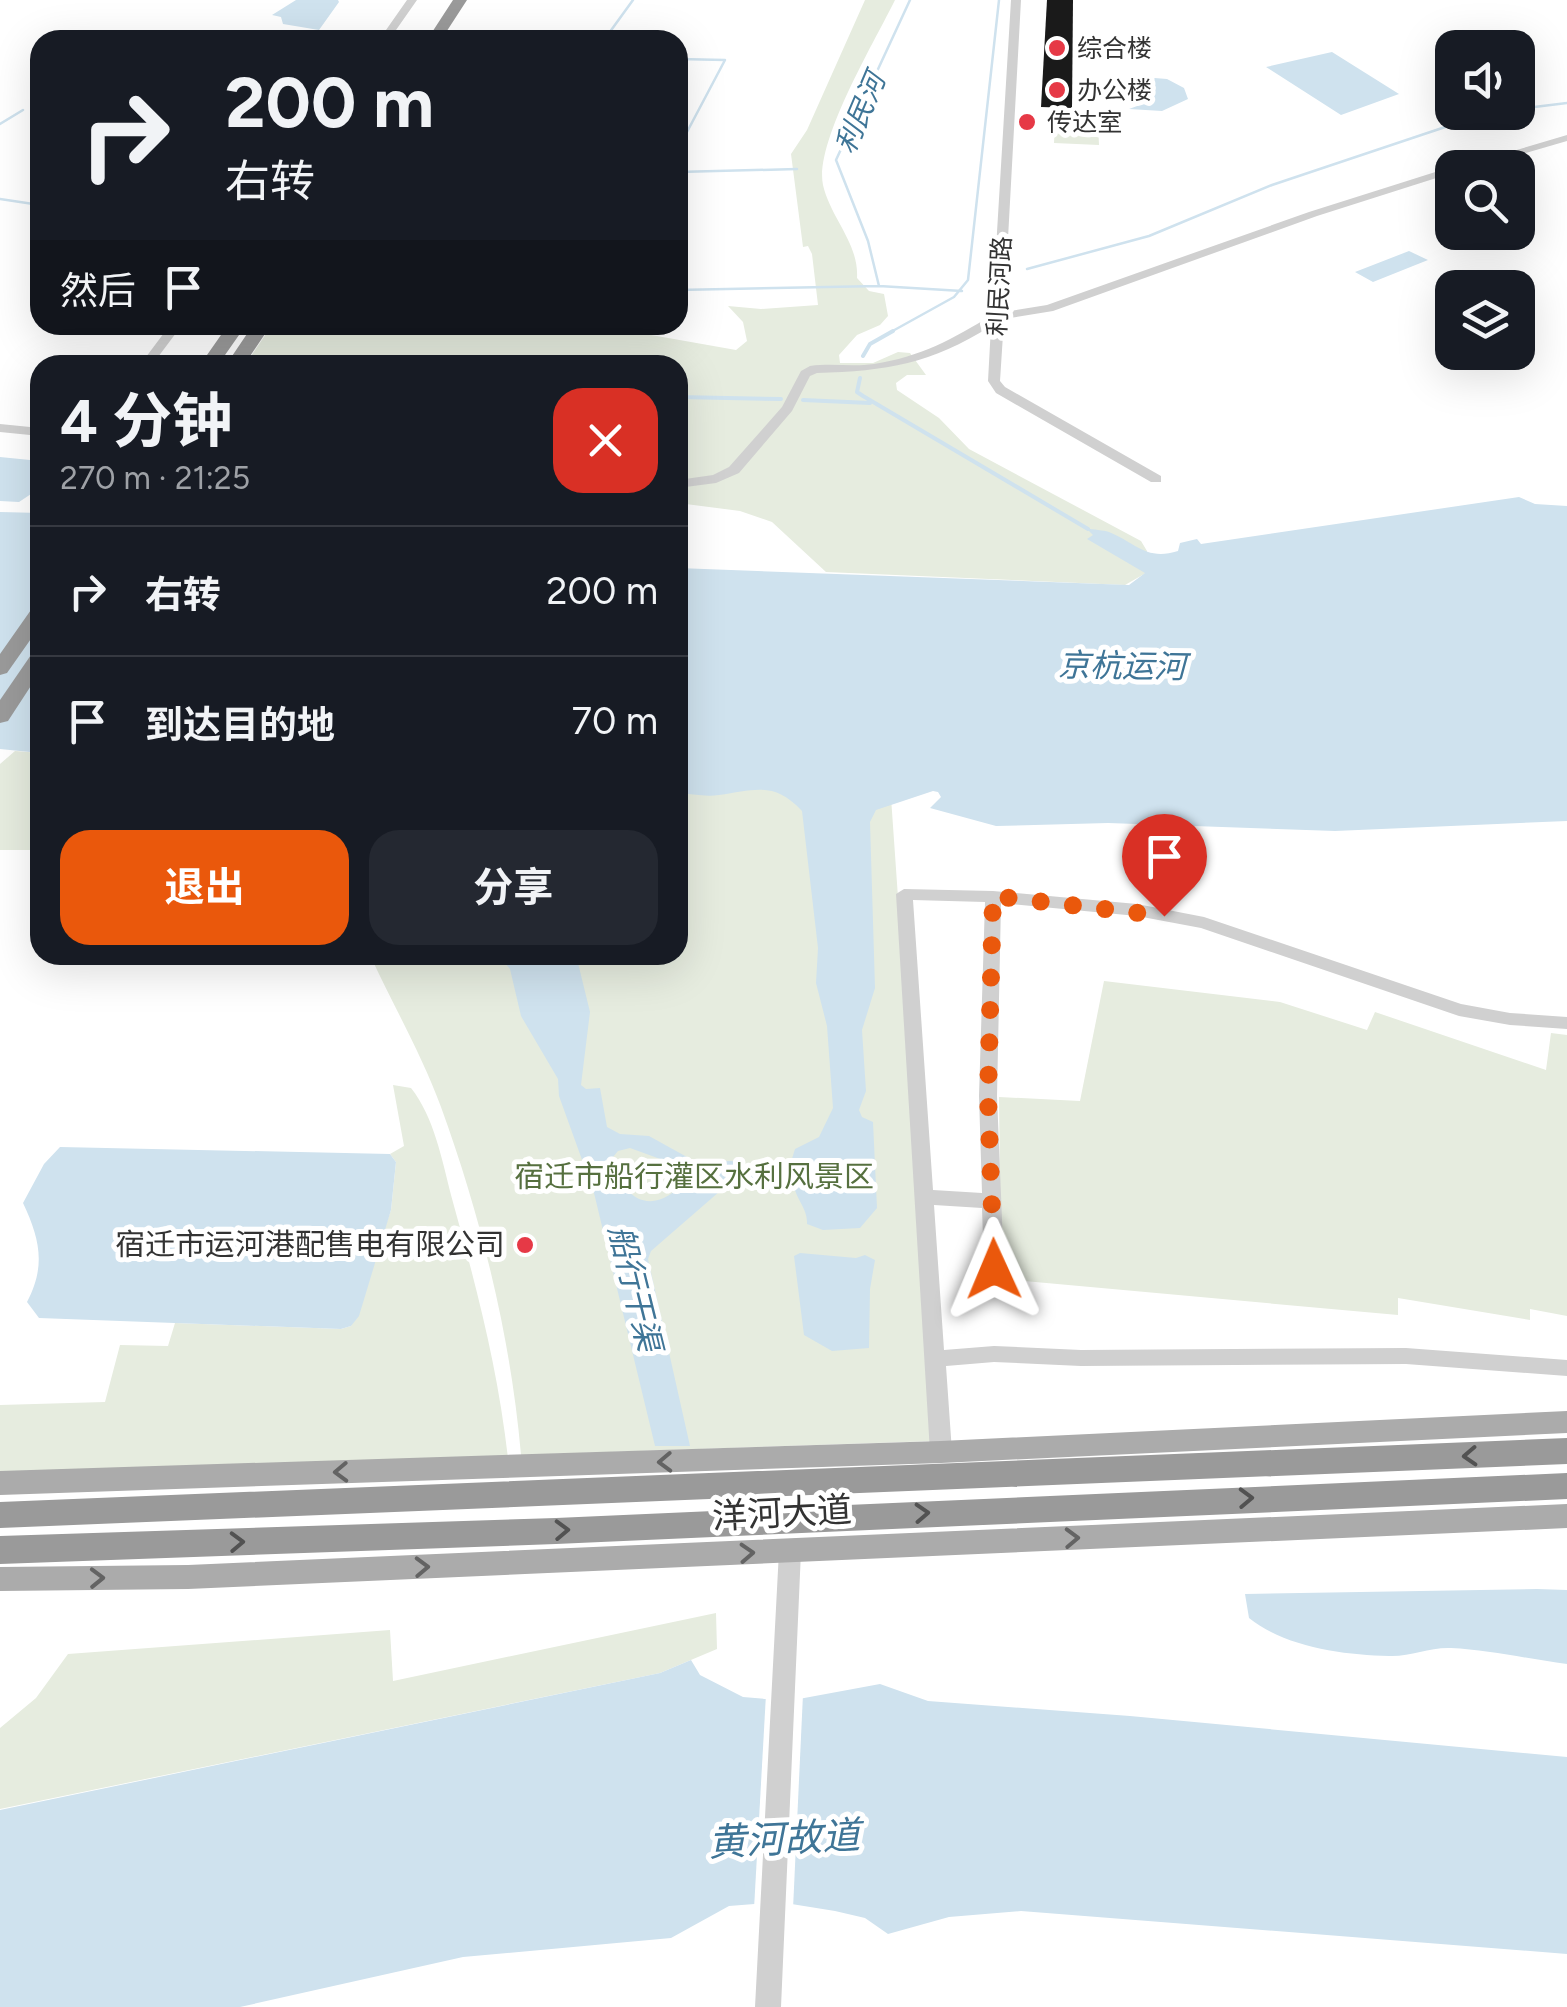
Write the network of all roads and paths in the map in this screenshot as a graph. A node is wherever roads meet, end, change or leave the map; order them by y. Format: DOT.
graph roads {
  1 [pos="412,0"];
  2 [pos="460,0"];
  3 [pos="479,0"];
  4 [pos="1016,0"];
  5 [pos="391,30"];
  6 [pos="440,30"];
  7 [pos="459,30"];
  8 [pos="1567,138"];
  9 [pos="1525,150"];
  10 [pos="1435,175"];
  11 [pos="997,317"];
  12 [pos="0,428"];
  13 [pos="30,431"];
  14 [pos="1156,479"];
  15 [pos="688,483"];
  16 [pos="30,624"];
  17 [pos="0,668"];
  18 [pos="30,671"];
  19 [pos="0,716"];
  20 [pos="993,896"];
  21 [pos="1567,1022"];
  22 [pos="924,1197"];
  23 [pos="992,1200"];
  24 [pos="994,1269"];
  25 [pos="935,1359"];
  26 [pos="1567,1368"];
  27 [pos="1567,1422"];
  28 [pos="941,1452"];
  29 [pos="1567,1452"];
  30 [pos="0,1483"];
  31 [pos="1567,1486"];
  32 [pos="0,1515"];
  33 [pos="1567,1516"];
  34 [pos="0,1550"];
  35 [pos="790,1551"];
  36 [pos="0,1580"];
  37 [pos="768,1997"];
  1 -- 5 [label="street"];
  2 -- 6 [label="highway"];
  3 -- 7 [label="highway"];
  4 -- 11 [label="street, 利民河路"];
  8 -- 9 [label="street"];
  10 -- 11 [label="street"];
  11 -- 14 [label="street, 利民河路"];
  11 -- 15 [label="street"];
  12 -- 13 [label="street"];
  16 -- 17 [label="highway"];
  18 -- 19 [label="highway"];
  20 -- 21 [label="street"];
  20 -- 22 [label="street"];
  20 -- 23 [label="street"];
  22 -- 23 [label="street"];
  22 -- 25 [label="street"];
  23 -- 24 [label="street"];
  25 -- 26 [label="street"];
  25 -- 28 [label="street"];
  27 -- 28 [label="main road, 洋河大道"];
  28 -- 30 [label="main road, 洋河大道, one-way"];
  29 -- 32 [label="highway, 洋河大道, one-way"];
  34 -- 31 [label="highway, 洋河大道, one-way"];
  35 -- 33 [label="main road, 洋河大道, one-way"];
  36 -- 35 [label="main road, 洋河大道, one-way"];
  35 -- 37 [label="street"];
}
